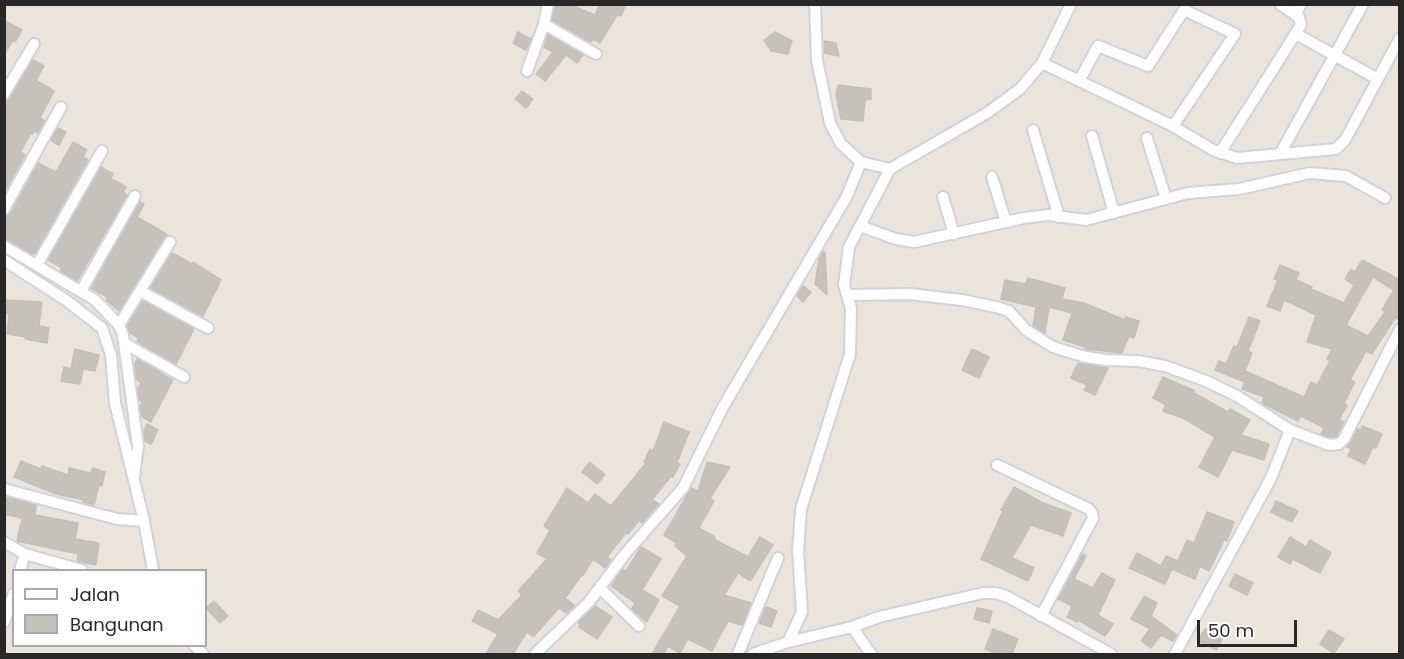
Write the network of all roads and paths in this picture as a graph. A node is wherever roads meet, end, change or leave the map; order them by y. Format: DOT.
graph roads {
  1 [pos="548,4"];
  2 [pos="815,4"];
  3 [pos="1071,4"];
  4 [pos="1280,4"];
  5 [pos="1301,4"];
  6 [pos="1363,4"];
  7 [pos="1295,15"];
  8 [pos="544,24"];
  9 [pos="1296,34"];
  10 [pos="1400,38"];
  11 [pos="34,44"];
  12 [pos="596,54"];
  13 [pos="1334,56"];
  14 [pos="1041,63"];
  15 [pos="527,70"];
  16 [pos="1378,79"];
  17 [pos="1079,81"];
  18 [pos="4,94"];
  19 [pos="61,107"];
  20 [pos="1173,126"];
  21 [pos="1033,130"];
  22 [pos="1092,136"];
  23 [pos="1147,138"];
  24 [pos="102,151"];
  25 [pos="1220,153"];
  26 [pos="1280,154"];
  27 [pos="861,162"];
  28 [pos="890,169"];
  29 [pos="992,177"];
  30 [pos="135,196"];
  31 [pos="943,197"];
  32 [pos="1385,198"];
  33 [pos="1166,199"];
  34 [pos="4,209"];
  35 [pos="1114,213"];
  36 [pos="1059,216"];
  37 [pos="1006,222"];
  38 [pos="860,226"];
  39 [pos="954,234"];
  40 [pos="170,242"];
  41 [pos="4,246"];
  42 [pos="4,260"];
  43 [pos="37,265"];
  44 [pos="81,291"];
  45 [pos="140,291"];
  46 [pos="849,295"];
  47 [pos="119,325"];
  48 [pos="208,328"];
  49 [pos="1400,329"];
  50 [pos="124,343"];
  51 [pos="184,377"];
  52 [pos="1290,430"];
  53 [pos="997,465"];
  54 [pos="133,483"];
  55 [pos="4,489"];
  56 [pos="144,521"];
  57 [pos="4,542"];
  58 [pos="25,554"];
  59 [pos="778,558"];
  60 [pos="20,569"];
  61 [pos="78,569"];
  62 [pos="153,569"];
  63 [pos="600,588"];
  64 [pos="12,598"];
  65 [pos="1041,616"];
  66 [pos="4,622"];
  67 [pos="639,626"];
  68 [pos="852,627"];
  69 [pos="788,642"];
  70 [pos="534,654"];
  71 [pos="738,654"];
  72 [pos="753,654"];
  73 [pos="871,654"];
  74 [pos="1111,654"];
  75 [pos="1175,654"];
  1 -- 8 [label="street"];
  2 -- 27 [label="street"];
  3 -- 14 [label="street"];
  4 -- 7 [label="street"];
  5 -- 7 [label="street"];
  6 -- 13 [label="street"];
  7 -- 9 [label="street"];
  8 -- 12 [label="street"];
  8 -- 15 [label="street"];
  9 -- 13 [label="street"];
  9 -- 25 [label="street"];
  10 -- 16 [label="street"];
  11 -- 18 [label="street"];
  13 -- 16 [label="street"];
  13 -- 26 [label="street"];
  14 -- 17 [label="street"];
  14 -- 28 [label="street"];
  16 -- 26 [label="street"];
  17 -- 20 [label="street"];
  17 -- 20 [label="street"];
  19 -- 34 [label="street"];
  20 -- 25 [label="street"];
  21 -- 36 [label="street"];
  22 -- 35 [label="street"];
  23 -- 33 [label="street"];
  24 -- 43 [label="street"];
  25 -- 26 [label="street"];
  27 -- 28 [label="street"];
  27 -- 63 [label="street"];
  28 -- 38 [label="street"];
  29 -- 37 [label="street"];
  30 -- 44 [label="street"];
  31 -- 39 [label="street"];
  32 -- 33 [label="street"];
  33 -- 35 [label="street"];
  35 -- 36 [label="street"];
  36 -- 37 [label="street"];
  37 -- 39 [label="street"];
  38 -- 39 [label="street"];
  38 -- 46 [label="street"];
  40 -- 45 [label="street"];
  41 -- 43 [label="street"];
  42 -- 54 [label="street"];
  43 -- 44 [label="street"];
  44 -- 47 [label="street"];
  45 -- 47 [label="street"];
  45 -- 48 [label="street"];
  46 -- 52 [label="street"];
  46 -- 69 [label="street"];
  47 -- 50 [label="street"];
  49 -- 52 [label="street"];
  50 -- 51 [label="street"];
  50 -- 54 [label="street"];
  52 -- 75 [label="street"];
  53 -- 65 [label="street"];
  54 -- 56 [label="street"];
  55 -- 56 [label="street"];
  56 -- 62 [label="street"];
  57 -- 58 [label="street"];
  58 -- 60 [label="street"];
  58 -- 61 [label="street"];
  59 -- 71 [label="street"];
  63 -- 67 [label="street"];
  63 -- 70 [label="street"];
  64 -- 66 [label="street"];
  65 -- 68 [label="street"];
  65 -- 74 [label="street"];
  68 -- 69 [label="street"];
  68 -- 73 [label="street"];
  69 -- 72 [label="street"];
}
